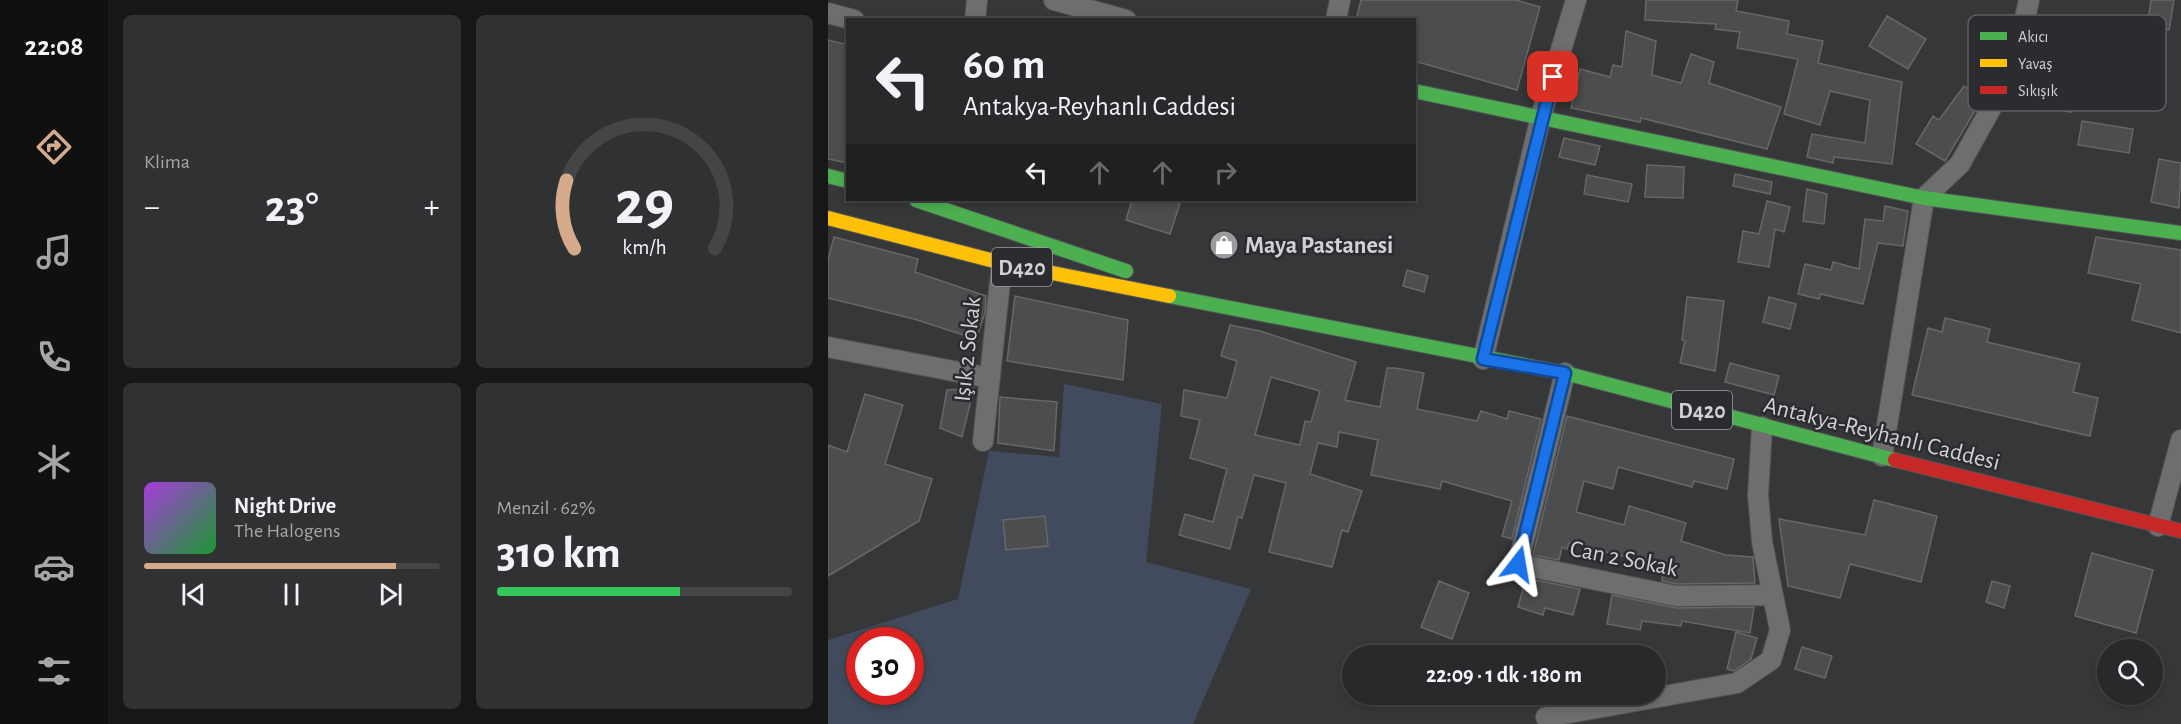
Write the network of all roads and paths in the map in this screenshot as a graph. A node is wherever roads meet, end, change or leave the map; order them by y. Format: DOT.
graph roads {
  1 [pos="976,0"];
  2 [pos="1054,0"];
  3 [pos="1340,0"];
  4 [pos="1576,0"];
  5 [pos="2029,0"];
  6 [pos="828,13"];
  7 [pos="2026,15"];
  8 [pos="847,18"];
  9 [pos="975,18"];
  10 [pos="1119,18"];
  11 [pos="1336,18"];
  12 [pos="1416,91"];
  13 [pos="1990,111"];
  14 [pos="1541,116"];
  15 [pos="828,176"];
  16 [pos="846,180"];
  17 [pos="1924,198"];
  18 [pos="928,201"];
  19 [pos="828,218"];
  20 [pos="2181,233"];
  21 [pos="1002,263"];
  22 [pos="1219,304"];
  23 [pos="828,347"];
  24 [pos="1483,359"];
  25 [pos="1565,373"];
  26 [pos="990,378"];
  27 [pos="1762,427"];
  28 [pos="2181,440"];
  29 [pos="983,441"];
  30 [pos="1882,456"];
  31 [pos="2158,526"];
  32 [pos="2181,531"];
  33 [pos="1773,596"];
  34 [pos="1545,717"];
  1 -- 9 [label="street"];
  2 -- 10 [label="street"];
  3 -- 11 [label="street"];
  4 -- 14 [label="street"];
  5 -- 7 [label="street"];
  6 -- 8 [label="street"];
  12 -- 14 [label="main road"];
  13 -- 17 [label="street"];
  14 -- 17 [label="main road"];
  14 -- 24 [label="street"];
  15 -- 16 [label="main road"];
  17 -- 20 [label="main road"];
  17 -- 30 [label="street"];
  18 -- 22 [label="main road, Antakya-Reyhanlı Caddesi / D420"];
  19 -- 21 [label="main road, Antakya-Reyhanlı Caddesi / D420"];
  21 -- 22 [label="main road, Antakya-Reyhanlı Caddesi / D420"];
  21 -- 26 [label="street, Işık 2 Sokak"];
  22 -- 24 [label="main road, Antakya-Reyhanlı Caddesi / D420"];
  23 -- 26 [label="street"];
  24 -- 25 [label="main road, Antakya-Reyhanlı Caddesi / D420"];
  25 -- 27 [label="main road, Antakya-Reyhanlı Caddesi / D420"];
  25 -- 33 [label="street, Can 2 Sokak"];
  26 -- 29 [label="street, Işık 2 Sokak"];
  27 -- 30 [label="main road, Antakya-Reyhanlı Caddesi / D420"];
  27 -- 33 [label="street"];
  28 -- 31 [label="street"];
  30 -- 31 [label="main road, Antakya-Reyhanlı Caddesi / D420"];
  31 -- 32 [label="main road, Antakya-Reyhanlı Caddesi / D420"];
  33 -- 34 [label="street"];
}
